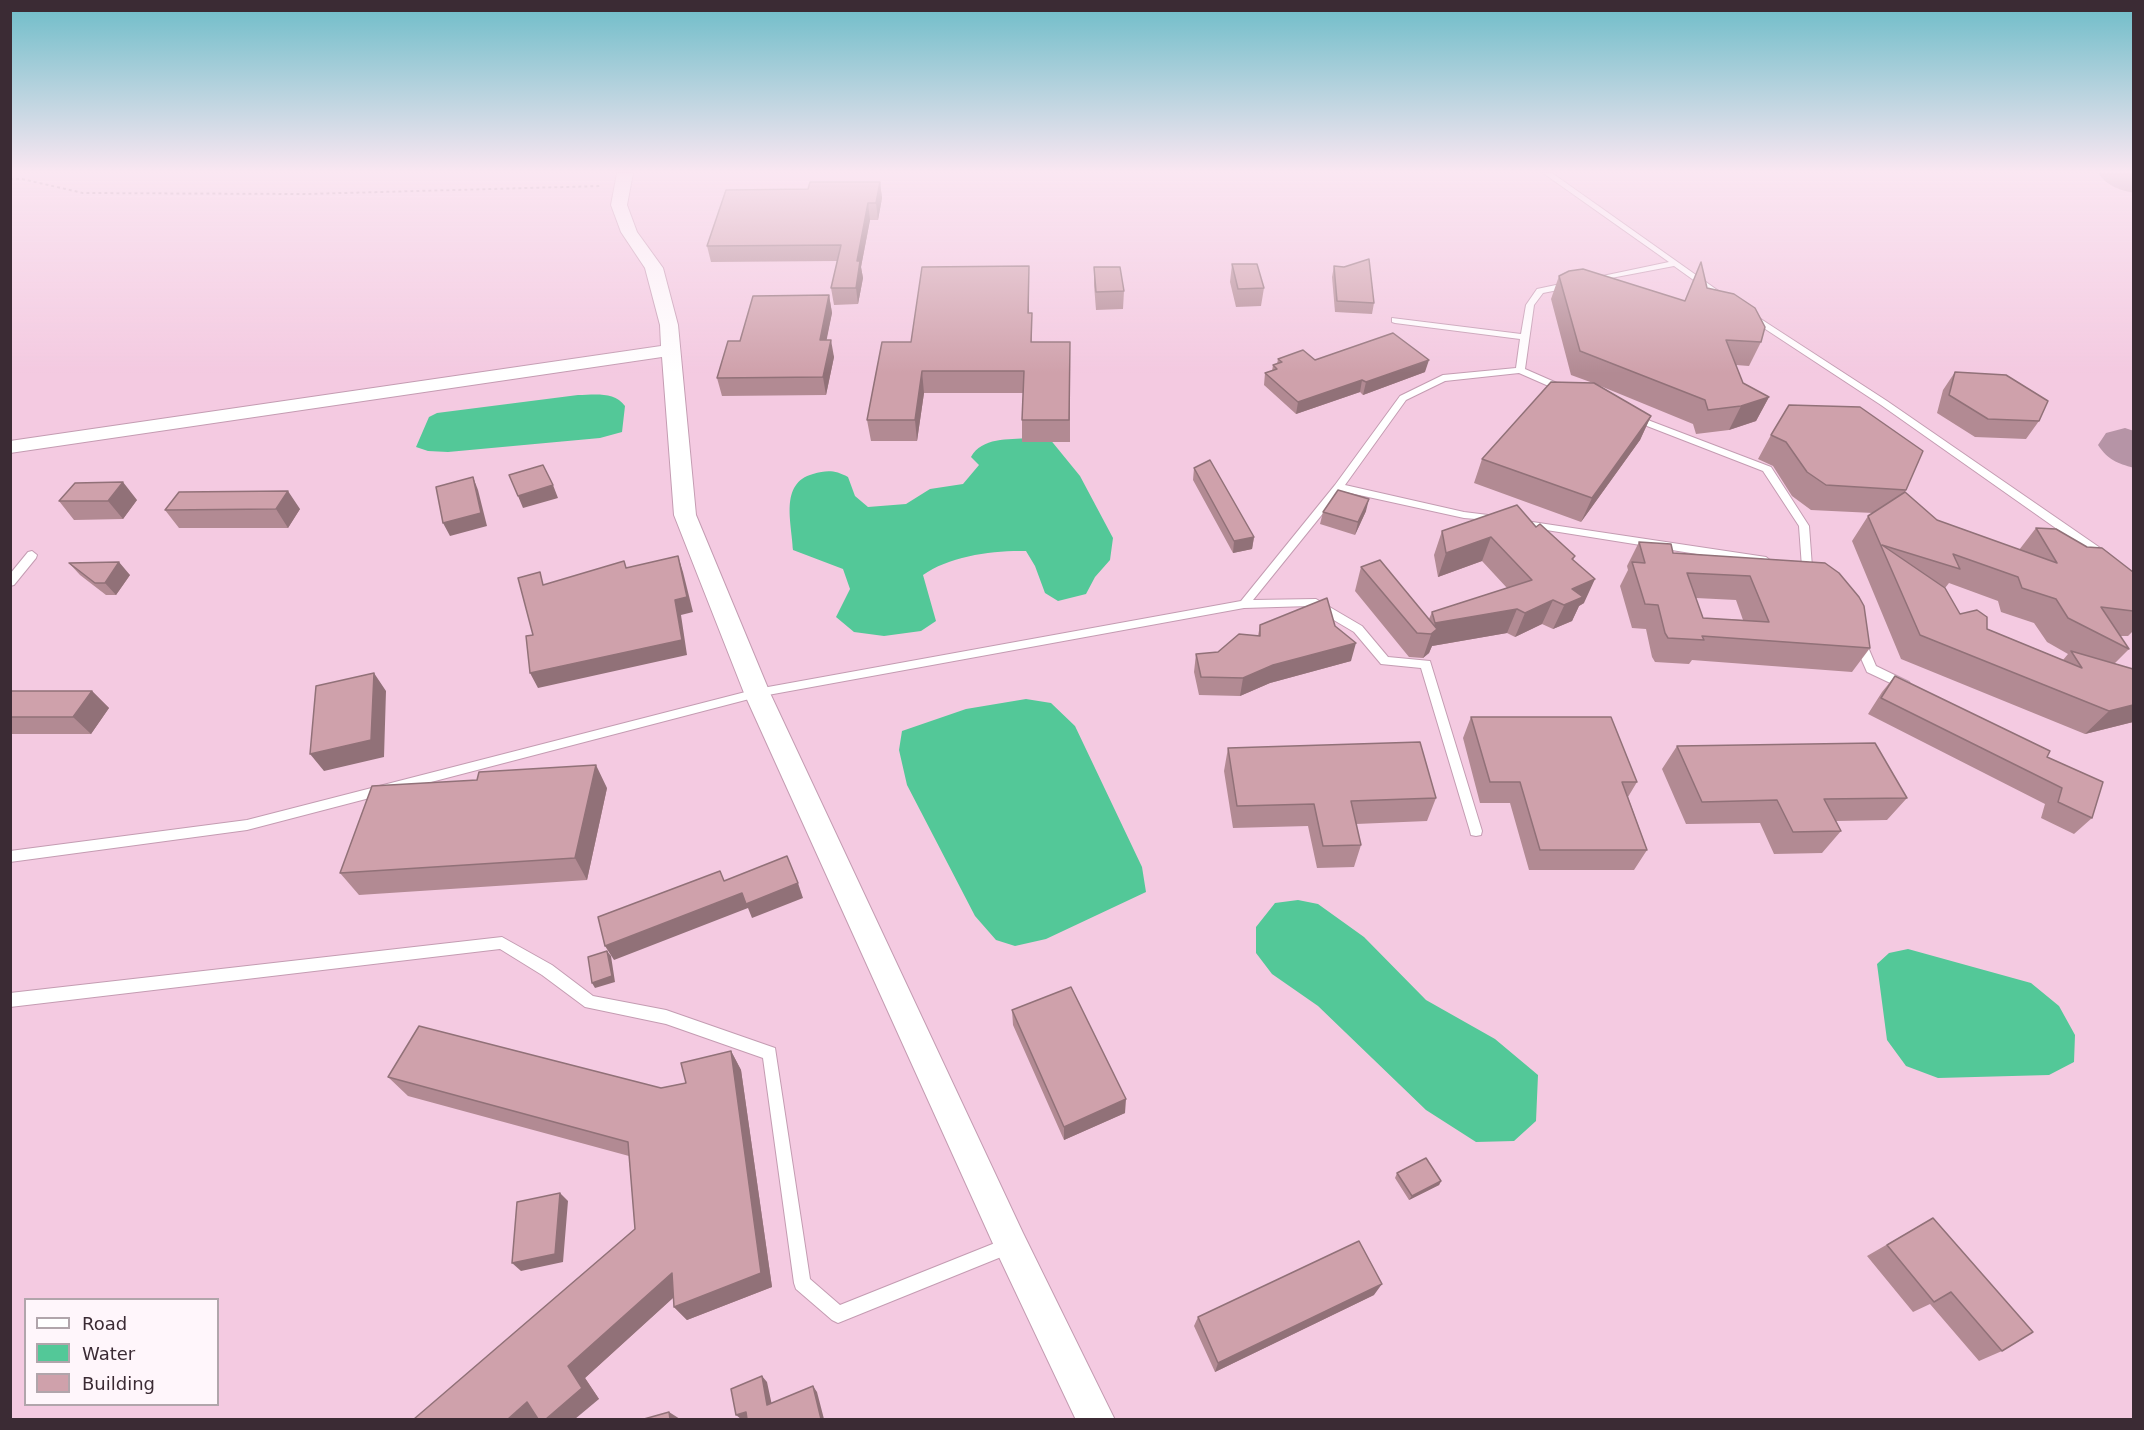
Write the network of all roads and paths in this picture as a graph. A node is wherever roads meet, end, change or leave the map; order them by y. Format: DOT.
graph roads {
  1 [pos="634,240"];
  2 [pos="1639,240"];
  3 [pos="1673,264"];
  4 [pos="1731,302"];
  5 [pos="1740,308"];
  6 [pos="1395,320"];
  7 [pos="1525,337"];
  8 [pos="670,350"];
  9 [pos="1520,370"];
  10 [pos="1571,392"];
  11 [pos="1623,413"];
  12 [pos="10,447"];
  13 [pos="1339,487"];
  14 [pos="32,555"];
  15 [pos="1773,562"];
  16 [pos="2115,563"];
  17 [pos="1805,570"];
  18 [pos="10,582"];
  19 [pos="1244,604"];
  20 [pos="1853,628"];
  21 [pos="1914,689"];
  22 [pos="757,693"];
  23 [pos="1476,831"];
  24 [pos="10,857"];
  25 [pos="10,1000"];
  26 [pos="1011,1245"];
  27 [pos="1096,1419"];
  1 -- 8 [label="street"];
  2 -- 3 [label="lane"];
  3 -- 4 [label="lane"];
  3 -- 7 [label="lane"];
  5 -- 16 [label="lane"];
  6 -- 7 [label="lane"];
  7 -- 9 [label="lane"];
  8 -- 12 [label="street"];
  8 -- 22 [label="street"];
  9 -- 10 [label="lane"];
  9 -- 13 [label="lane"];
  11 -- 17 [label="lane"];
  13 -- 15 [label="lane"];
  13 -- 19 [label="lane"];
  14 -- 18 [label="lane"];
  19 -- 22 [label="lane"];
  19 -- 23 [label="lane"];
  20 -- 21 [label="lane"];
  22 -- 24 [label="lane"];
  22 -- 26 [label="street"];
  25 -- 26 [label="lane"];
  26 -- 27 [label="street"];
}
